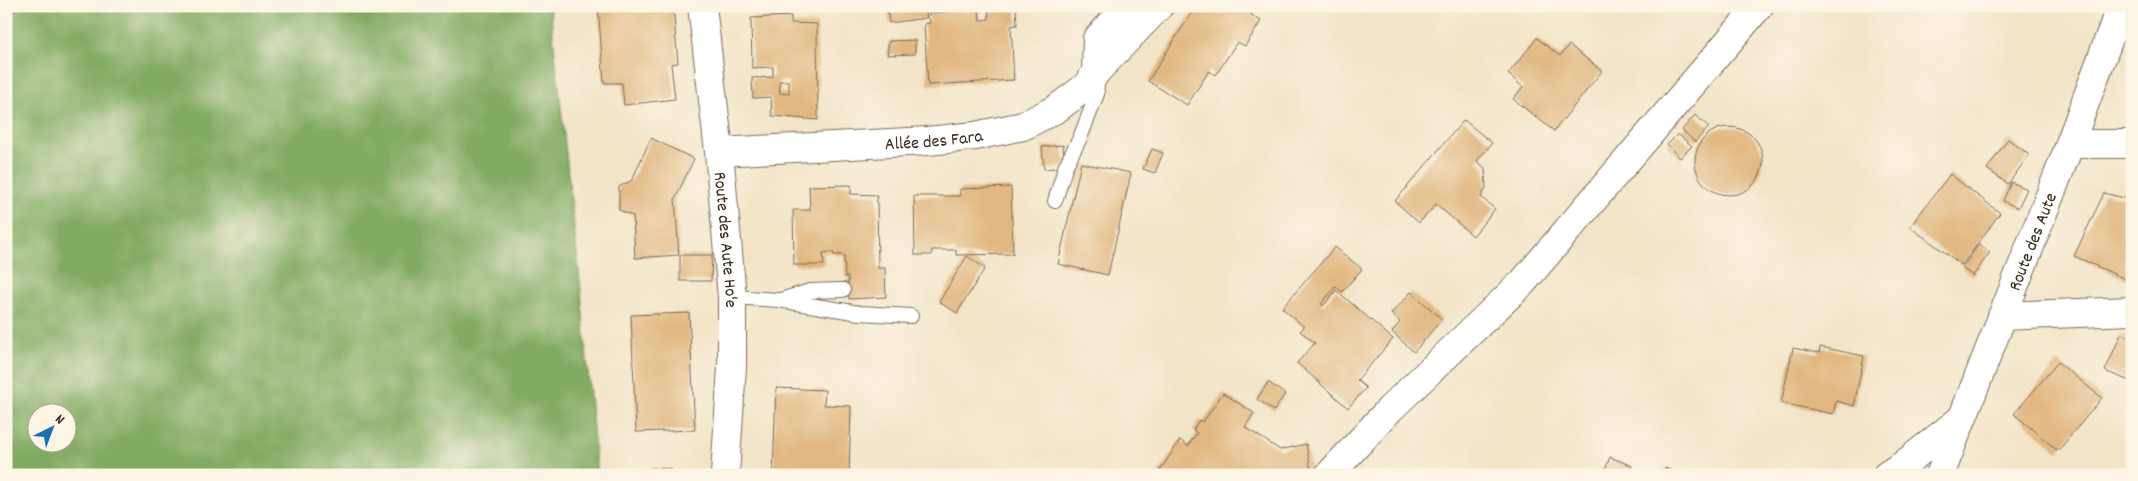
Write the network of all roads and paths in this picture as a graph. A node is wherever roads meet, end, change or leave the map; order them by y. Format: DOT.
graph roads {
  1 [pos="702,6"];
  2 [pos="1128,6"];
  3 [pos="1159,6"];
  4 [pos="1759,6"];
  5 [pos="2121,6"];
  6 [pos="1096,72"];
  7 [pos="2070,144"];
  8 [pos="2132,144"];
  9 [pos="719,152"];
  10 [pos="1055,201"];
  11 [pos="843,290"];
  12 [pos="732,297"];
  13 [pos="778,300"];
  14 [pos="2132,311"];
  15 [pos="911,316"];
  16 [pos="2002,316"];
  17 [pos="1961,419"];
  18 [pos="725,475"];
  19 [pos="1329,475"];
  20 [pos="1887,475"];
  21 [pos="1940,475"];
  1 -- 9 [label="street, Route des Aute Ho'e"];
  2 -- 6 [label="street"];
  3 -- 6 [label="street, Allée des Fara"];
  4 -- 19 [label="street"];
  5 -- 7 [label="street, Route des Aute"];
  6 -- 9 [label="street, Allée des Fara"];
  6 -- 10 [label="lane"];
  7 -- 8 [label="street"];
  7 -- 16 [label="street, Route des Aute"];
  9 -- 12 [label="street, Route des Aute Ho'e"];
  11 -- 13 [label="lane"];
  12 -- 13 [label="lane"];
  12 -- 18 [label="street, Route des Aute Ho'e"];
  13 -- 15 [label="lane"];
  14 -- 16 [label="street"];
  16 -- 17 [label="street, Route des Aute"];
  17 -- 20 [label="street"];
  17 -- 21 [label="street, Route des Aute"];
}
